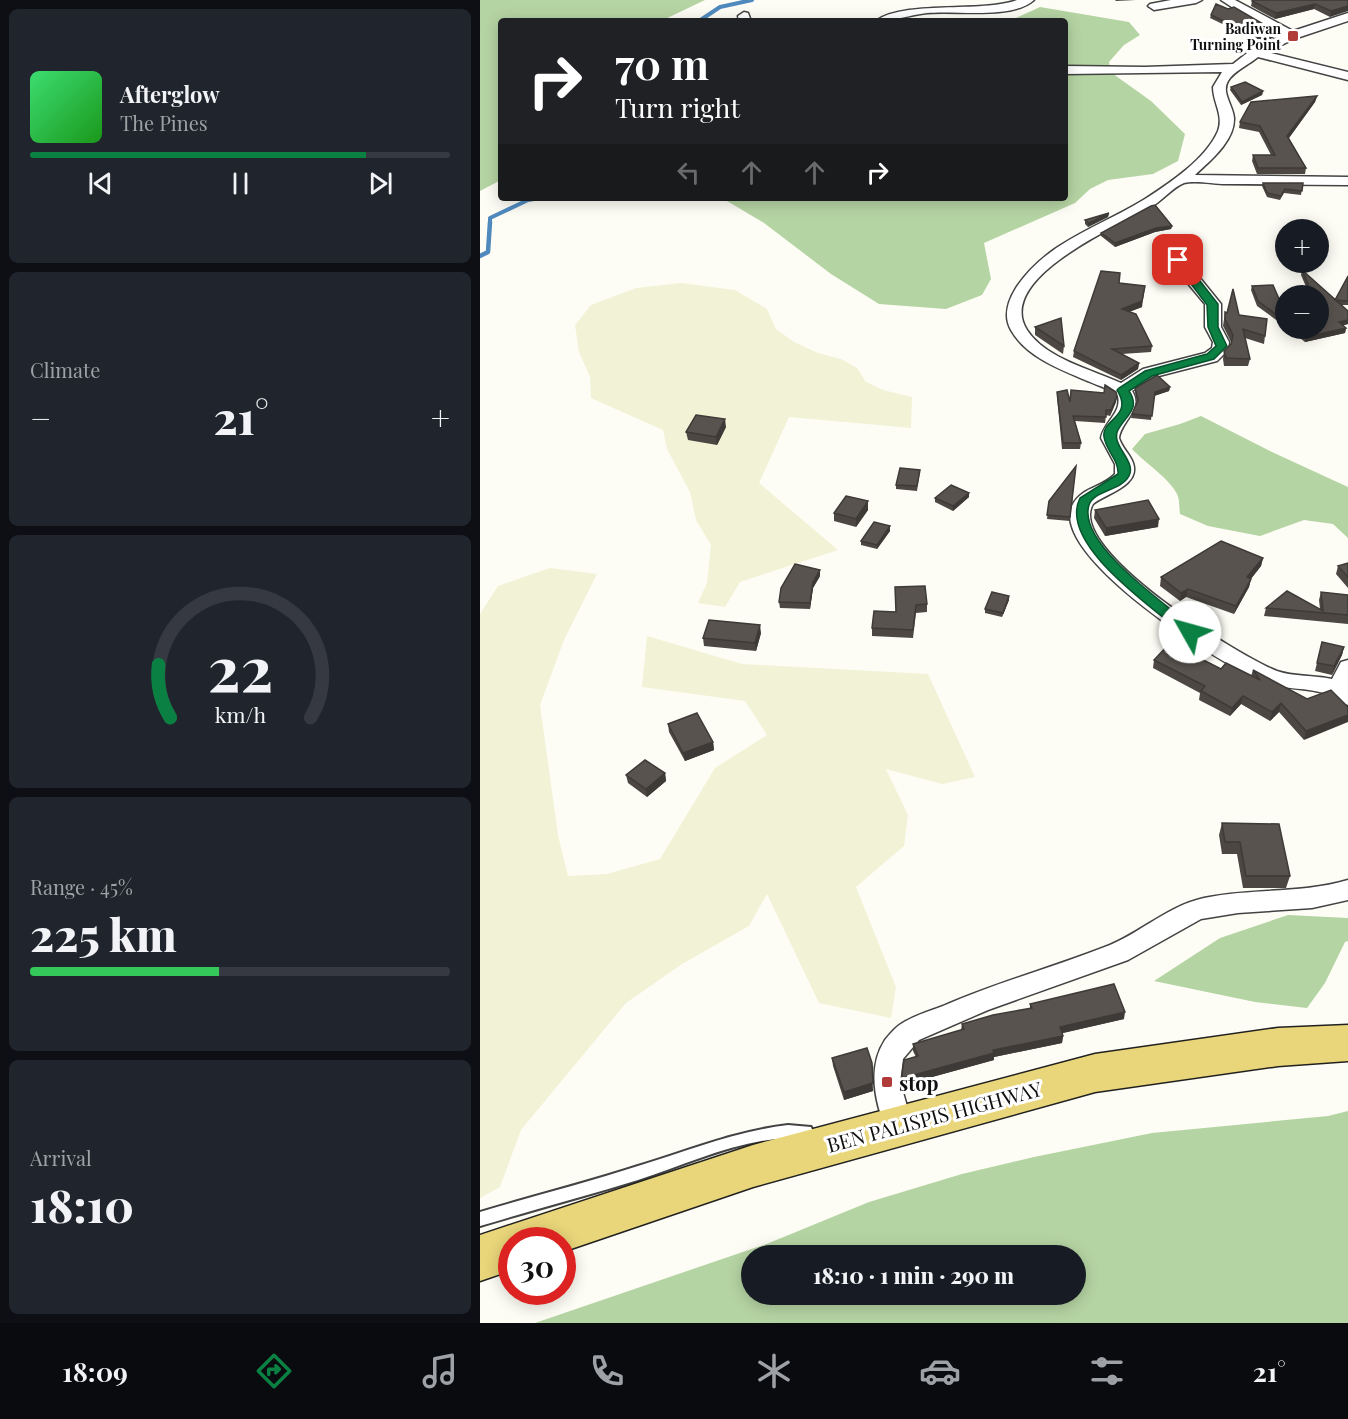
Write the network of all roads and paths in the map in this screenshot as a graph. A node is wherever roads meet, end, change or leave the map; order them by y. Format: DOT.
graph roads {
  1 [pos="1196,0"];
  2 [pos="1227,0"];
  3 [pos="1024,1"];
  4 [pos="1154,6"];
  5 [pos="990,9"];
  6 [pos="1348,17"];
  7 [pos="894,18"];
  8 [pos="941,18"];
  9 [pos="1293,36"];
  10 [pos="1255,53"];
  11 [pos="1236,68"];
  12 [pos="1068,70"];
  13 [pos="1348,76"];
  14 [pos="1180,179"];
  15 [pos="1348,181"];
  16 [pos="1180,253"];
  17 [pos="1122,390"];
  18 [pos="1348,667"];
  19 [pos="1343,692"];
  20 [pos="1348,890"];
  21 [pos="1348,1043"];
  22 [pos="899,1127"];
  23 [pos="814,1149"];
  24 [pos="480,1219"];
  25 [pos="570,1227"];
  26 [pos="498,1252"];
  27 [pos="480,1258"];
  1 -- 4 [label="street"];
  2 -- 9 [label="street"];
  3 -- 5 [label="street"];
  5 -- 7 [label="street"];
  5 -- 8 [label="street"];
  6 -- 9 [label="street"];
  9 -- 10 [label="street"];
  10 -- 11 [label="street"];
  10 -- 13 [label="street"];
  11 -- 12 [label="street"];
  11 -- 14 [label="street"];
  14 -- 15 [label="street"];
  14 -- 17 [label="street"];
  16 -- 17 [label="street"];
  17 -- 19 [label="street"];
  18 -- 19 [label="street"];
  20 -- 22 [label="street"];
  21 -- 22 [label="main road, BEN PALISPIS HIGHWAY"];
  22 -- 23 [label="main road, BEN PALISPIS HIGHWAY"];
  23 -- 24 [label="lane"];
  23 -- 25 [label="main road, BEN PALISPIS HIGHWAY"];
  26 -- 27 [label="main road"];
}
